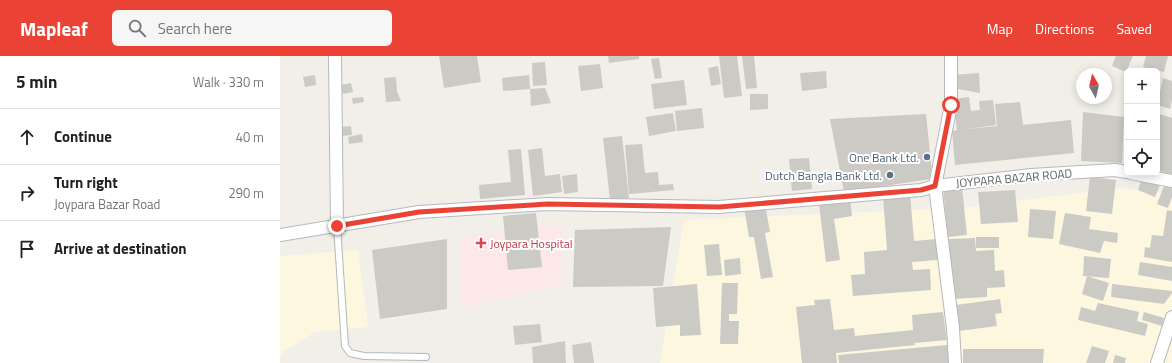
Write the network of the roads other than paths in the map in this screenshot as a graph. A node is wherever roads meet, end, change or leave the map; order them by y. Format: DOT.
graph roads {
  1 [pos="335,56"];
  2 [pos="951,56"];
  3 [pos="1124,172"];
  4 [pos="1146,176"];
  5 [pos="1172,181"];
  6 [pos="935,186"];
  7 [pos="337,226"];
  8 [pos="280,235"];
  9 [pos="1172,317"];
  10 [pos="426,357"];
  11 [pos="955,363"];
  12 [pos="1157,363"];
  1 -- 7 [label="street"];
  2 -- 6 [label="street"];
  3 -- 6 [label="street, JOYPARA BAZAR ROAD"];
  4 -- 5 [label="street"];
  6 -- 7 [label="street, JOYPARA BAZAR ROAD"];
  6 -- 11 [label="street"];
  7 -- 8 [label="street, JOYPARA BAZAR ROAD"];
  7 -- 10 [label="lane"];
  9 -- 12 [label="street"];
}
